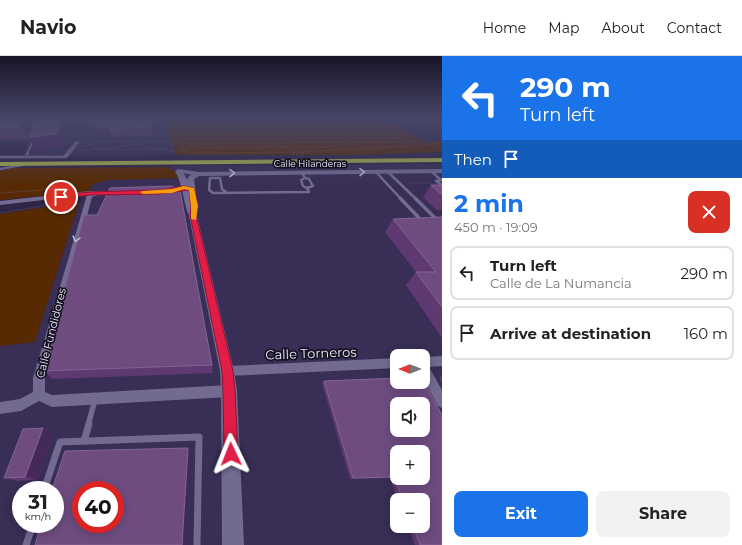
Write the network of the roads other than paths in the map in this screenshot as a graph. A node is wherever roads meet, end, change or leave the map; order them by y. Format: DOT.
graph roads {
  1 [pos="33,141"];
  2 [pos="78,142"];
  3 [pos="442,153"];
  4 [pos="442,156"];
  5 [pos="26,157"];
  6 [pos="65,157"];
  7 [pos="353,157"];
  8 [pos="1,158"];
  9 [pos="114,159"];
  10 [pos="442,160"];
  11 [pos="0,164"];
  12 [pos="23,164"];
  13 [pos="152,164"];
  14 [pos="0,169"];
  15 [pos="179,171"];
  16 [pos="431,171"];
  17 [pos="442,171"];
  18 [pos="376,172"];
  19 [pos="388,172"];
  20 [pos="200,174"];
  21 [pos="303,175"];
  22 [pos="442,180"];
  23 [pos="442,185"];
  24 [pos="184,188"];
  25 [pos="307,188"];
  26 [pos="226,192"];
  27 [pos="96,193"];
  28 [pos="128,193"];
  29 [pos="61,197"];
  30 [pos="85,200"];
  31 [pos="0,203"];
  32 [pos="442,225"];
  33 [pos="426,226"];
  34 [pos="430,362"];
  35 [pos="442,362"];
  36 [pos="390,363"];
  37 [pos="227,371"];
  38 [pos="430,380"];
  39 [pos="229,391"];
  40 [pos="39,395"];
  41 [pos="95,399"];
  42 [pos="442,402"];
  43 [pos="0,408"];
  44 [pos="84,441"];
  45 [pos="47,481"];
  46 [pos="30,533"];
  47 [pos="26,545"];
  48 [pos="197,545"];
  49 [pos="233,545"];
  1 -- 5 [label="lane"];
  2 -- 6 [label="street"];
  3 -- 7 [label="highway"];
  4 -- 7 [label="highway"];
  5 -- 6 [label="lane"];
  5 -- 8 [label="lane"];
  6 -- 9 [label="highway"];
  7 -- 9 [label="highway"];
  8 -- 9 [label="highway"];
  10 -- 13 [label="highway"];
  11 -- 12 [label="highway"];
  12 -- 13 [label="highway"];
  12 -- 14 [label="lane"];
  13 -- 15 [label="highway"];
  15 -- 20 [label="street, Calle Hilanderas"];
  15 -- 24 [label="street"];
  16 -- 17 [label="street, Calle Hilanderas"];
  16 -- 19 [label="street, Calle Hilanderas"];
  16 -- 22 [label="lane"];
  18 -- 19 [label="street, Calle Hilanderas"];
  21 -- 18 [label="street, Calle Hilanderas, one-way"];
  18 -- 33 [label="lane"];
  19 -- 32 [label="lane"];
  20 -- 21 [label="street, Calle Hilanderas, one-way"];
  20 -- 24 [label="street"];
  21 -- 25 [label="lane"];
  21 -- 25 [label="lane"];
  22 -- 23 [label="lane"];
  24 -- 37 [label="street"];
  25 -- 26 [label="lane"];
  26 -- 26 [label="lane"];
  27 -- 28 [label="street"];
  27 -- 29 [label="street"];
  27 -- 30 [label="street"];
  29 -- 30 [label="street"];
  29 -- 31 [label="street"];
  30 -- 40 [label="street, Calle Fundidores, one-way"];
  34 -- 35 [label="street"];
  36 -- 37 [label="street, Calle Torneros"];
  37 -- 39 [label="street"];
  38 -- 42 [label="street"];
  39 -- 41 [label="street"];
  39 -- 49 [label="street"];
  40 -- 41 [label="street"];
  40 -- 43 [label="street"];
  41 -- 44 [label="lane"];
  44 -- 45 [label="lane"];
  44 -- 48 [label="lane"];
  46 -- 47 [label="lane"];
}
